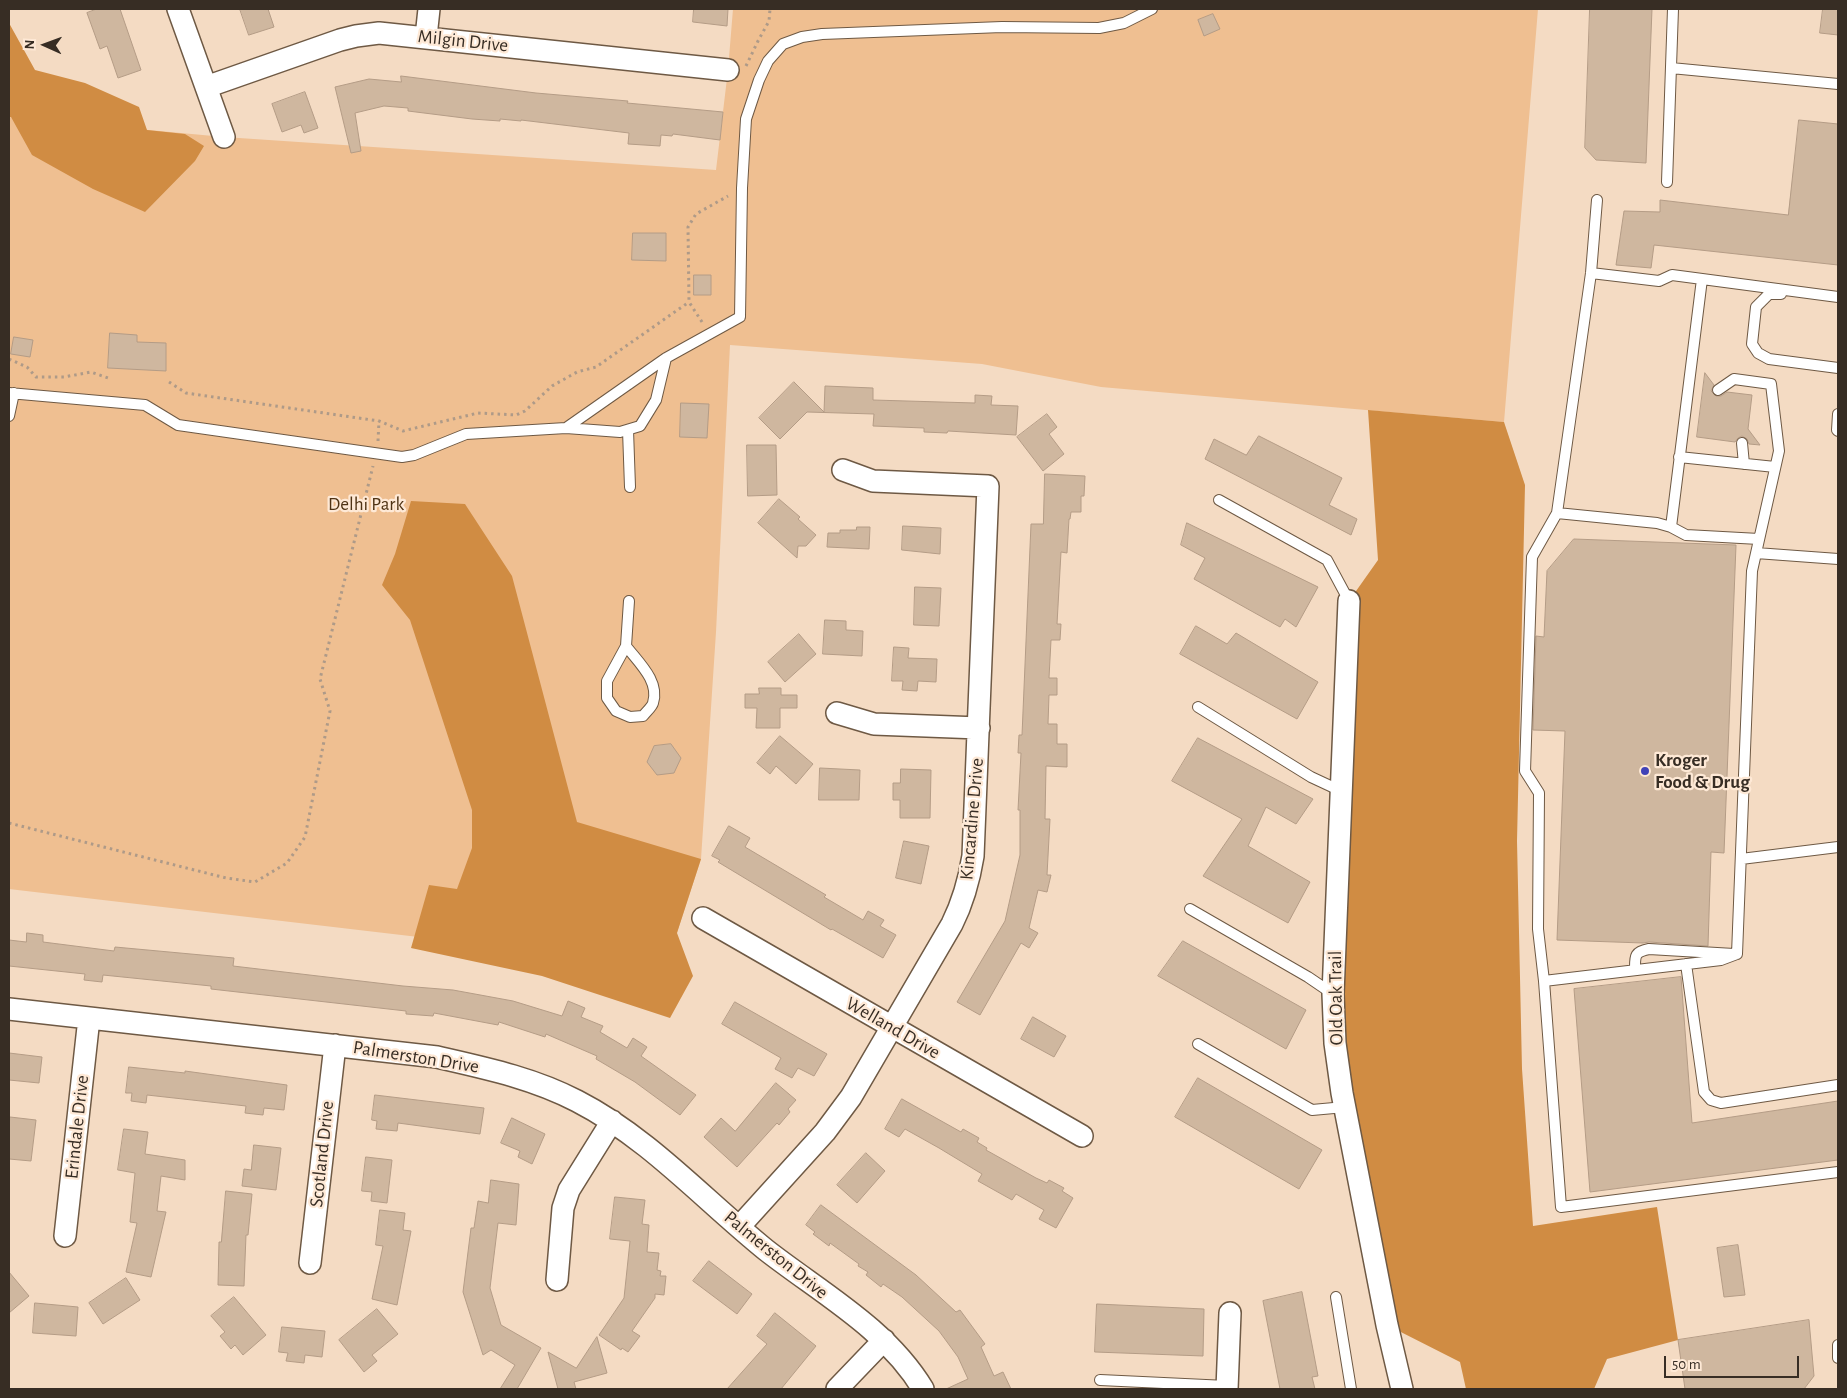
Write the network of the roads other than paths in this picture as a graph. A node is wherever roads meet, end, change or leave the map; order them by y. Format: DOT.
graph roads {
  1 [pos="178,9"];
  2 [pos="429,9"];
  3 [pos="1152,9"];
  4 [pos="1673,9"];
  5 [pos="426,37"];
  6 [pos="1671,68"];
  7 [pos="728,70"];
  8 [pos="1838,84"];
  9 [pos="206,87"];
  10 [pos="224,138"];
  11 [pos="1667,182"];
  12 [pos="1597,200"];
  13 [pos="1590,273"];
  14 [pos="1702,279"];
  15 [pos="1792,291"];
  16 [pos="1838,297"];
  17 [pos="666,358"];
  18 [pos="1838,368"];
  19 [pos="1718,390"];
  20 [pos="11,393"];
  21 [pos="1838,414"];
  22 [pos="9,416"];
  23 [pos="566,428"];
  24 [pos="628,430"];
  25 [pos="1838,431"];
  26 [pos="1742,443"];
  27 [pos="1679,457"];
  28 [pos="1744,464"];
  29 [pos="1775,467"];
  30 [pos="843,470"];
  31 [pos="630,487"];
  32 [pos="1218,500"];
  33 [pos="1557,513"];
  34 [pos="1671,527"];
  35 [pos="1759,539"];
  36 [pos="1756,553"];
  37 [pos="1838,559"];
  38 [pos="629,601"];
  39 [pos="1349,601"];
  40 [pos="626,646"];
  41 [pos="1198,707"];
  42 [pos="837,713"];
  43 [pos="979,728"];
  44 [pos="1341,791"];
  45 [pos="1838,847"];
  46 [pos="1741,859"];
  47 [pos="1190,909"];
  48 [pos="704,918"];
  49 [pos="1737,954"];
  50 [pos="1686,964"];
  51 [pos="1635,970"];
  52 [pos="1544,981"];
  53 [pos="1333,994"];
  54 [pos="9,1009"];
  55 [pos="89,1018"];
  56 [pos="892,1028"];
  57 [pos="1198,1044"];
  58 [pos="335,1045"];
  59 [pos="1838,1085"];
  60 [pos="1345,1107"];
  61 [pos="612,1120"];
  62 [pos="1082,1136"];
  63 [pos="1838,1172"];
  64 [pos="739,1227"];
  65 [pos="65,1236"];
  66 [pos="310,1263"];
  67 [pos="557,1280"];
  68 [pos="1336,1297"];
  69 [pos="1230,1313"];
  70 [pos="884,1340"];
  71 [pos="1838,1345"];
  72 [pos="1838,1358"];
  73 [pos="1100,1380"];
  74 [pos="1227,1388"];
  75 [pos="838,1389"];
  76 [pos="923,1389"];
  77 [pos="1352,1389"];
  78 [pos="1402,1389"];
  1 -- 9 [label="street"];
  2 -- 5 [label="street"];
  3 -- 17 [label="lane"];
  4 -- 6 [label="lane"];
  5 -- 7 [label="street, Milgin Drive"];
  5 -- 9 [label="street, Milgin Drive"];
  6 -- 8 [label="lane"];
  6 -- 11 [label="lane"];
  9 -- 10 [label="street"];
  12 -- 13 [label="lane"];
  13 -- 14 [label="lane"];
  13 -- 33 [label="lane"];
  14 -- 15 [label="lane"];
  14 -- 27 [label="lane"];
  15 -- 16 [label="lane"];
  15 -- 18 [label="lane"];
  17 -- 23 [label="lane"];
  17 -- 24 [label="lane"];
  19 -- 29 [label="lane"];
  20 -- 22 [label="lane"];
  20 -- 23 [label="lane"];
  21 -- 25 [label="lane"];
  23 -- 24 [label="lane"];
  24 -- 31 [label="lane"];
  26 -- 28 [label="lane"];
  27 -- 28 [label="lane"];
  27 -- 34 [label="lane"];
  28 -- 29 [label="lane"];
  29 -- 35 [label="lane"];
  30 -- 43 [label="street, Kincardine Drive"];
  32 -- 39 [label="lane"];
  33 -- 34 [label="lane"];
  33 -- 52 [label="lane"];
  34 -- 35 [label="lane"];
  35 -- 36 [label="lane"];
  36 -- 37 [label="lane"];
  36 -- 46 [label="lane"];
  38 -- 40 [label="lane"];
  39 -- 44 [label="street, Old Oak Trail"];
  40 -- 40 [label="lane"];
  41 -- 44 [label="lane"];
  42 -- 43 [label="street"];
  43 -- 56 [label="street, Kincardine Drive"];
  44 -- 53 [label="street, Old Oak Trail"];
  45 -- 46 [label="lane"];
  46 -- 49 [label="lane"];
  47 -- 53 [label="lane"];
  48 -- 56 [label="street, Welland Drive"];
  49 -- 50 [label="lane"];
  49 -- 51 [label="lane"];
  50 -- 51 [label="lane"];
  50 -- 59 [label="lane"];
  51 -- 52 [label="lane"];
  52 -- 63 [label="lane"];
  53 -- 60 [label="street, Old Oak Trail"];
  54 -- 55 [label="street, Palmerston Drive"];
  55 -- 58 [label="street, Palmerston Drive"];
  55 -- 65 [label="street, Erindale Drive"];
  56 -- 62 [label="street, Welland Drive"];
  56 -- 64 [label="street, Kincardine Drive"];
  57 -- 60 [label="lane"];
  58 -- 61 [label="street, Palmerston Drive"];
  58 -- 66 [label="street, Scotland Drive"];
  60 -- 78 [label="street, Old Oak Trail"];
  61 -- 64 [label="street, Palmerston Drive"];
  61 -- 67 [label="street"];
  64 -- 70 [label="street, Palmerston Drive"];
  68 -- 77 [label="lane"];
  69 -- 74 [label="street"];
  70 -- 75 [label="street"];
  70 -- 76 [label="street, Palmerston Drive"];
  71 -- 72 [label="lane"];
  73 -- 74 [label="lane"];
}
